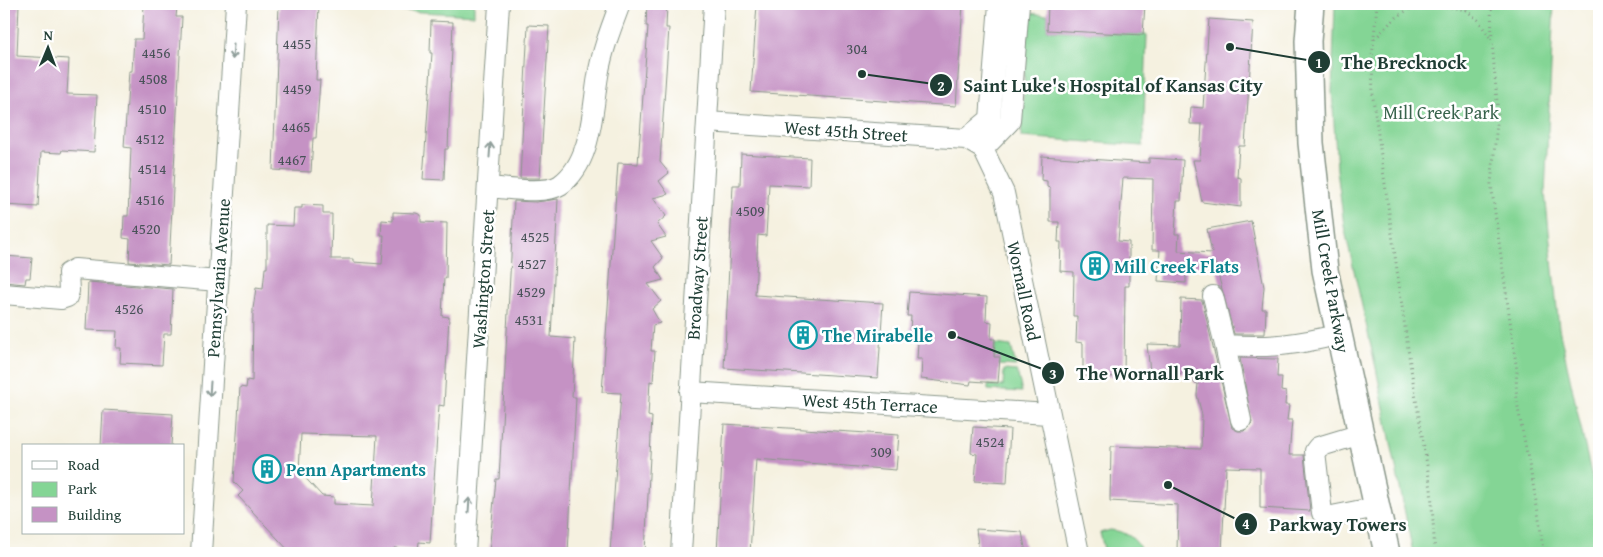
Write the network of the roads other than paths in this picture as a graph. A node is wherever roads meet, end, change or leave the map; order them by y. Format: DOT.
graph roads {
  1 [pos="236,4"];
  2 [pos="500,4"];
  3 [pos="620,4"];
  4 [pos="714,4"];
  5 [pos="999,4"];
  6 [pos="1019,4"];
  7 [pos="1311,4"];
  8 [pos="1006,40"];
  9 [pos="707,122"];
  10 [pos="975,144"];
  11 [pos="488,187"];
  12 [pos="218,281"];
  13 [pos="4,294"];
  14 [pos="1213,296"];
  15 [pos="1340,334"];
  16 [pos="1225,345"];
  17 [pos="690,392"];
  18 [pos="1049,414"];
  19 [pos="1240,420"];
  20 [pos="1361,434"];
  21 [pos="1377,507"];
  22 [pos="202,553"];
  23 [pos="466,553"];
  24 [pos="681,553"];
  25 [pos="1080,553"];
  26 [pos="1387,553"];
  1 -- 12 [label="street, Pennsylvania Avenue, one-way"];
  11 -- 2 [label="street, Washington Street, one-way"];
  3 -- 11 [label="street"];
  4 -- 9 [label="street, Broadway Street"];
  5 -- 8 [label="street"];
  6 -- 8 [label="street"];
  7 -- 15 [label="main road, Mill Creek Parkway"];
  8 -- 10 [label="street"];
  9 -- 10 [label="street, West 45th Street"];
  9 -- 17 [label="street, Broadway Street"];
  10 -- 18 [label="street, Wornall Road"];
  23 -- 11 [label="street, Washington Street, one-way"];
  12 -- 13 [label="street"];
  12 -- 22 [label="street, Pennsylvania Avenue, one-way"];
  14 -- 16 [label="street"];
  15 -- 16 [label="street"];
  15 -- 20 [label="main road, Mill Creek Parkway"];
  16 -- 19 [label="street"];
  17 -- 18 [label="street, West 45th Terrace"];
  17 -- 24 [label="street, Broadway Street"];
  18 -- 25 [label="street, Wornall Road"];
  20 -- 21 [label="main road, Mill Creek Parkway"];
  20 -- 21 [label="street"];
  21 -- 26 [label="main road, Mill Creek Parkway"];
}
